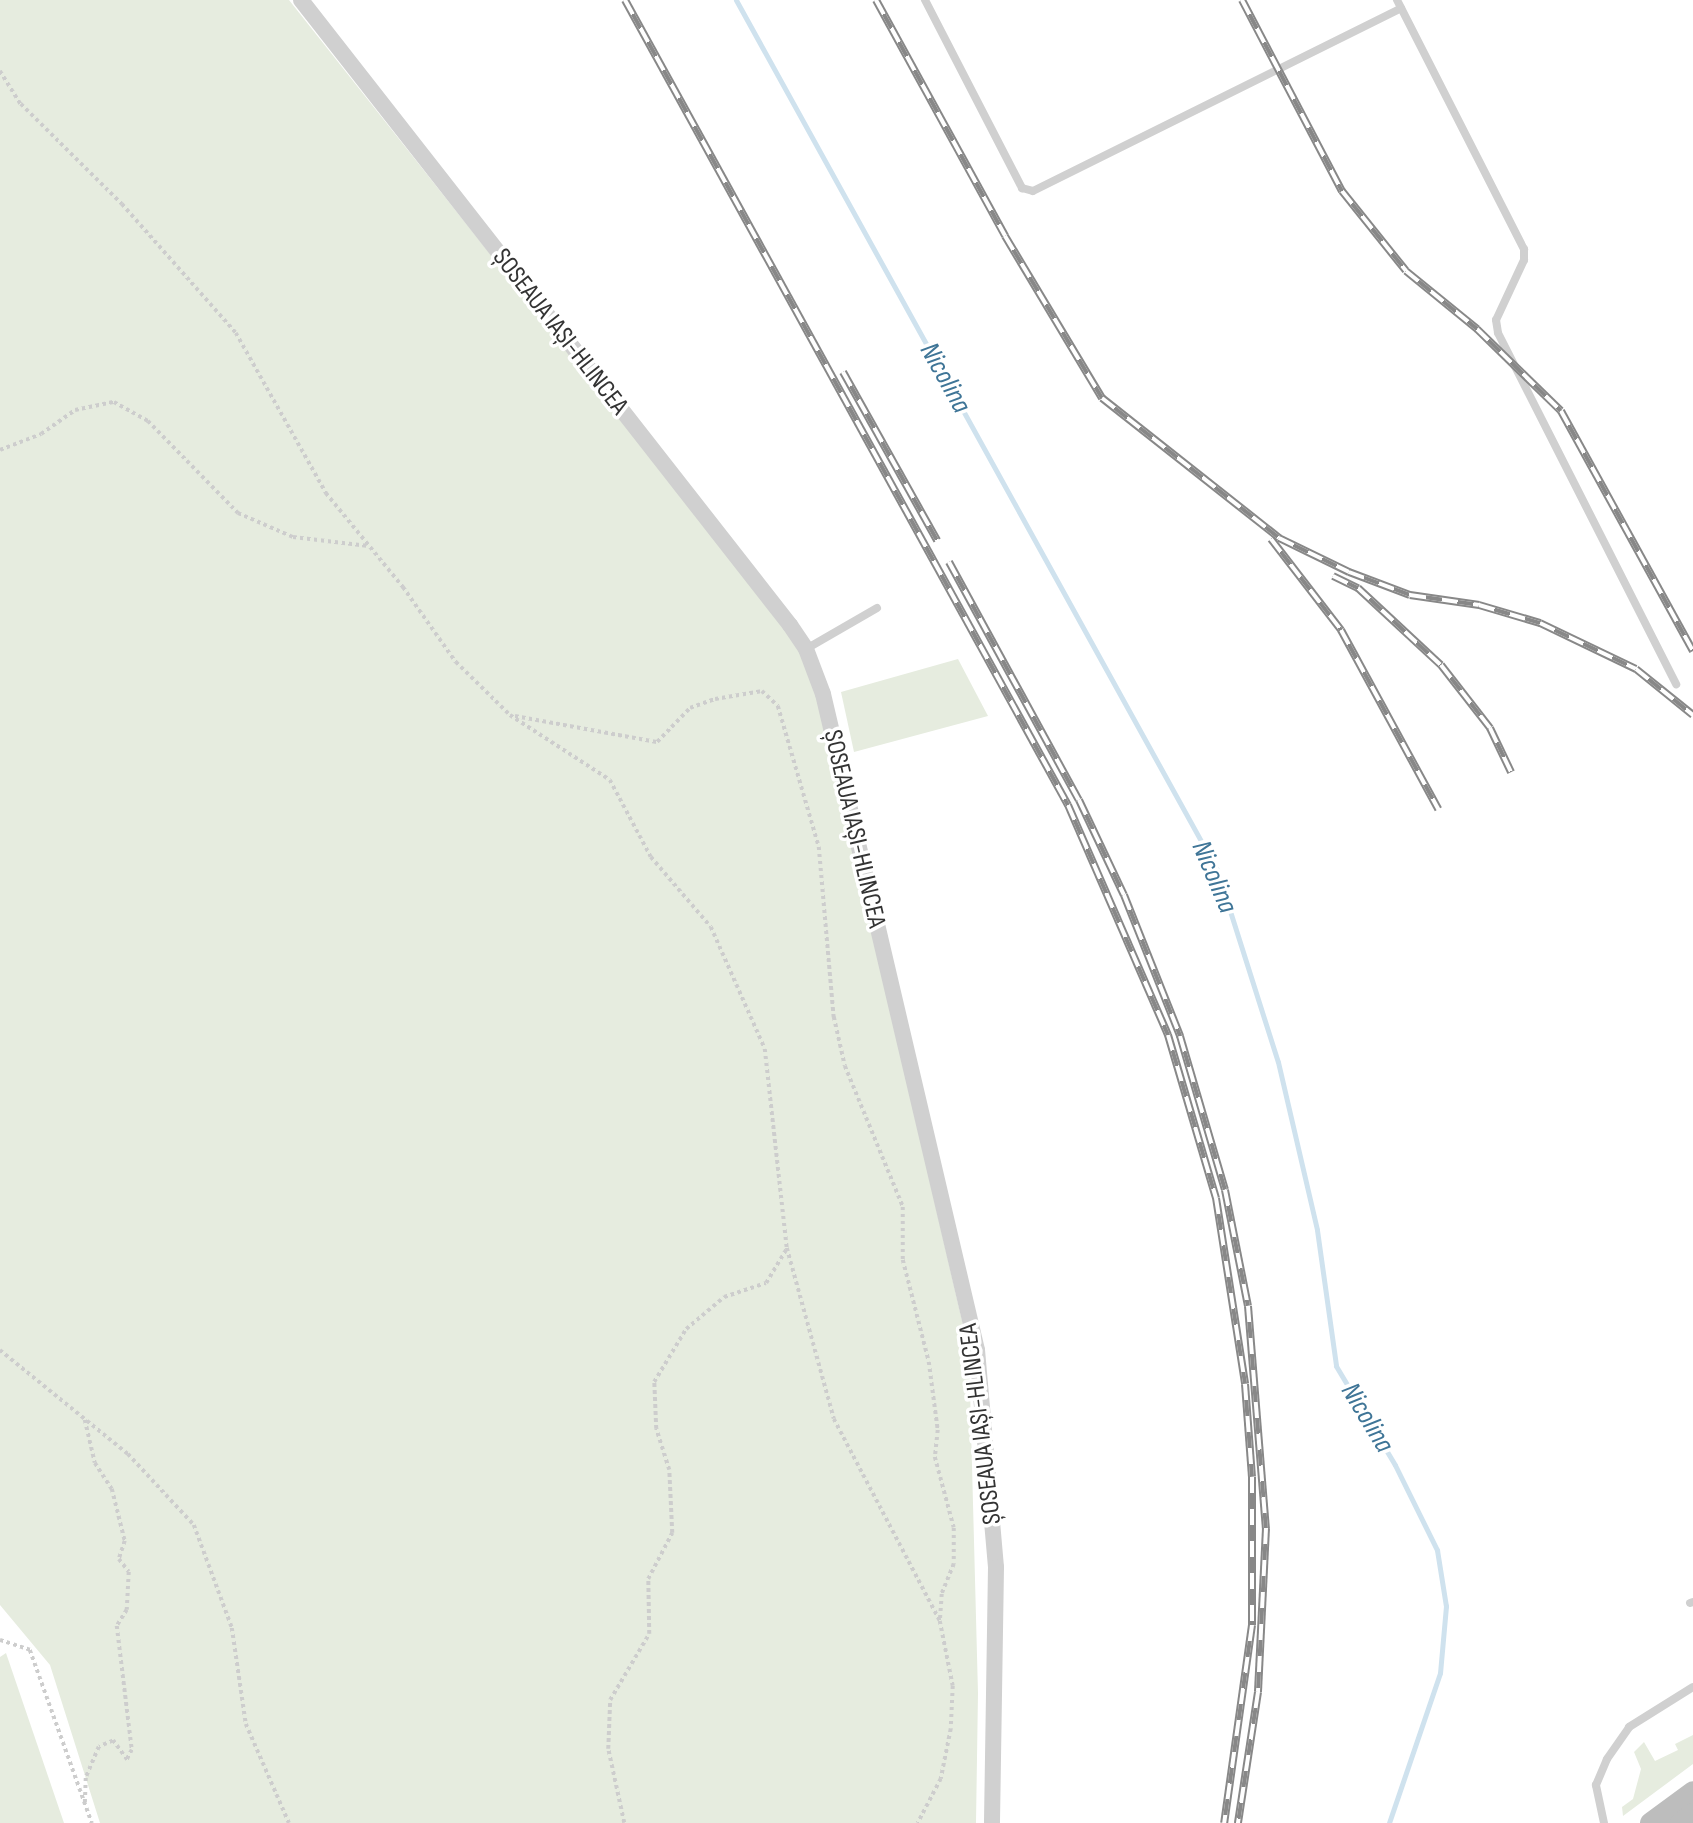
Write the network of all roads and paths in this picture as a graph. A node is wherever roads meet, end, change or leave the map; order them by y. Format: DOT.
graph roads {
  1 [pos="301,0"];
  2 [pos="925,0"];
  3 [pos="1399,4"];
  4 [pos="0,71"];
  5 [pos="0,450"];
  6 [pos="369,546"];
  7 [pos="877,608"];
  8 [pos="806,649"];
  9 [pos="1676,684"];
  10 [pos="510,715"];
  11 [pos="787,1248"];
  12 [pos="0,1350"];
  13 [pos="85,1420"];
  14 [pos="940,1621"];
  15 [pos="0,1640"];
  16 [pos="1693,1687"];
  17 [pos="1693,1792"];
  18 [pos="85,1804"];
  19 [pos="1693,1814"];
  20 [pos="92,1823"];
  21 [pos="289,1823"];
  22 [pos="624,1823"];
  23 [pos="918,1823"];
  24 [pos="992,1823"];
  25 [pos="1604,1823"];
  26 [pos="1651,1823"];
  27 [pos="1681,1823"];
  1 -- 8 [label="street, ȘOSEAUA IAȘI-HLINCEA"];
  2 -- 3 [label="lane"];
  3 -- 9 [label="lane"];
  4 -- 6 [label="path"];
  5 -- 6 [label="path"];
  6 -- 10 [label="path"];
  7 -- 8 [label="lane"];
  8 -- 24 [label="street, ȘOSEAUA IAȘI-HLINCEA"];
  10 -- 11 [label="path"];
  10 -- 14 [label="path"];
  11 -- 14 [label="path"];
  11 -- 22 [label="path"];
  12 -- 13 [label="path"];
  13 -- 18 [label="path"];
  13 -- 21 [label="path"];
  14 -- 23 [label="path"];
  15 -- 18 [label="path"];
  16 -- 25 [label="lane"];
  17 -- 26 [label="main road"];
  18 -- 20 [label="path"];
  19 -- 27 [label="main road"];
}
